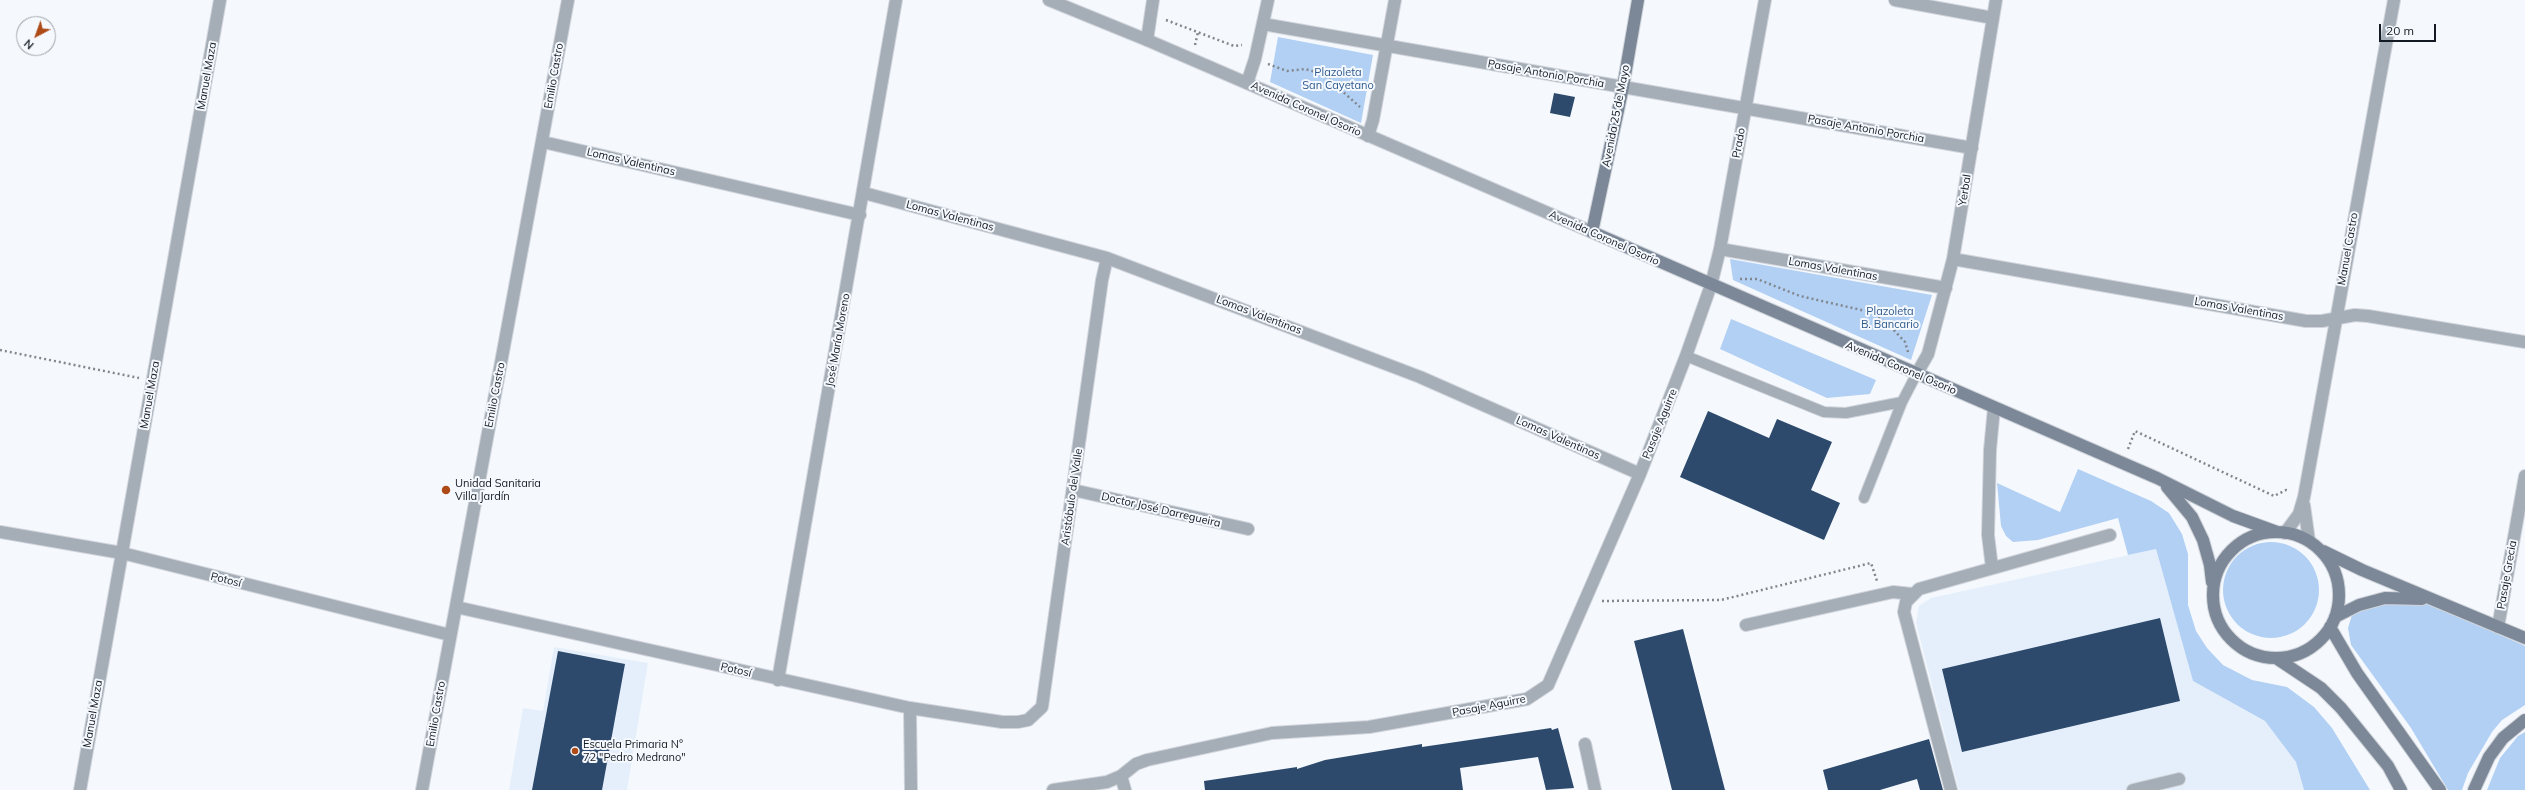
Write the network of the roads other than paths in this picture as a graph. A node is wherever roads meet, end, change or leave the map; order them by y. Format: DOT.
graph roads {
  1 [pos="220,0"];
  2 [pos="568,0"];
  3 [pos="896,0"];
  4 [pos="1049,0"];
  5 [pos="1153,0"];
  6 [pos="1268,0"];
  7 [pos="1395,0"];
  8 [pos="1638,0"];
  9 [pos="1765,0"];
  10 [pos="1895,0"];
  11 [pos="1996,0"];
  12 [pos="2394,0"];
  13 [pos="1993,18"];
  14 [pos="1263,24"];
  15 [pos="1147,40"];
  16 [pos="1387,46"];
  17 [pos="1247,83"];
  18 [pos="1623,87"];
  19 [pos="1745,107"];
  20 [pos="1368,136"];
  21 [pos="543,142"];
  22 [pos="1972,148"];
  23 [pos="864,192"];
  24 [pos="860,216"];
  25 [pos="1592,232"];
  26 [pos="1720,249"];
  27 [pos="1107,258"];
  28 [pos="1953,259"];
  29 [pos="1715,286"];
  30 [pos="1946,288"];
  31 [pos="2335,319"];
  32 [pos="2525,342"];
  33 [pos="1686,356"];
  34 [pos="1916,375"];
  35 [pos="1902,402"];
  36 [pos="1994,408"];
  37 [pos="1640,474"];
  38 [pos="2525,476"];
  39 [pos="2157,478"];
  40 [pos="1073,490"];
  41 [pos="2304,497"];
  42 [pos="1864,498"];
  43 [pos="1248,529"];
  44 [pos="0,532"];
  45 [pos="2281,532"];
  46 [pos="2110,535"];
  47 [pos="2313,544"];
  48 [pos="122,554"];
  49 [pos="1992,568"];
  50 [pos="2212,591"];
  51 [pos="1912,594"];
  52 [pos="2440,602"];
  53 [pos="456,607"];
  54 [pos="2333,622"];
  55 [pos="1746,625"];
  56 [pos="2498,626"];
  57 [pos="450,636"];
  58 [pos="2525,638"];
  59 [pos="2276,658"];
  60 [pos="778,680"];
  61 [pos="910,708"];
  62 [pos="2525,720"];
  63 [pos="1018,722"];
  64 [pos="1585,744"];
  65 [pos="1121,776"];
  66 [pos="2179,779"];
  67 [pos="80,790"];
  68 [pos="422,790"];
  69 [pos="911,790"];
  70 [pos="1053,790"];
  71 [pos="1125,790"];
  72 [pos="1595,790"];
  73 [pos="1951,790"];
  74 [pos="2133,790"];
  75 [pos="2401,790"];
  76 [pos="2440,790"];
  77 [pos="2474,790"];
  1 -- 48 [label="street, Manuel Maza"];
  2 -- 21 [label="street, Emilio Castro"];
  3 -- 23 [label="street, José María Moreno"];
  4 -- 15 [label="street, Avenida Coronel Osorio"];
  5 -- 15 [label="street"];
  6 -- 14 [label="street"];
  7 -- 16 [label="street"];
  8 -- 18 [label="main road, Avenida 25 de Mayo"];
  9 -- 19 [label="street, Prado"];
  10 -- 13 [label="street"];
  11 -- 13 [label="street, Yerbal"];
  12 -- 31 [label="street, Manuel Castro"];
  13 -- 22 [label="street, Yerbal"];
  14 -- 16 [label="street, Pasaje Antonio Porchia"];
  14 -- 17 [label="street"];
  15 -- 17 [label="street, Avenida Coronel Osorio"];
  16 -- 18 [label="street, Pasaje Antonio Porchia"];
  16 -- 20 [label="street"];
  17 -- 20 [label="street, Avenida Coronel Osorio"];
  18 -- 19 [label="street, Pasaje Antonio Porchia"];
  18 -- 25 [label="main road, Avenida 25 de Mayo"];
  19 -- 22 [label="street, Pasaje Antonio Porchia"];
  19 -- 26 [label="street, Prado"];
  20 -- 25 [label="street, Avenida Coronel Osorio"];
  21 -- 24 [label="street, Lomas Valentinas"];
  21 -- 53 [label="street, Emilio Castro"];
  22 -- 28 [label="street, Yerbal"];
  23 -- 24 [label="street, José María Moreno"];
  23 -- 27 [label="street, Lomas Valentinas"];
  24 -- 60 [label="street, José María Moreno"];
  25 -- 29 [label="main road, Avenida Coronel Osorio"];
  26 -- 29 [label="street, Prado"];
  26 -- 30 [label="street, Lomas Valentinas"];
  27 -- 37 [label="street, Lomas Valentinas"];
  27 -- 40 [label="street, Aristóbulo del Valle"];
  28 -- 30 [label="street, Yerbal"];
  28 -- 31 [label="street, Lomas Valentinas"];
  29 -- 33 [label="street, Pasaje Aguirre"];
  29 -- 34 [label="main road, Avenida Coronel Osorio"];
  30 -- 34 [label="street, Yerbal"];
  31 -- 32 [label="street, Lomas Valentinas"];
  31 -- 41 [label="street, Manuel Castro"];
  33 -- 35 [label="lane"];
  33 -- 37 [label="street, Pasaje Aguirre"];
  34 -- 35 [label="lane"];
  34 -- 36 [label="main road, Avenida Coronel Osorio"];
  35 -- 42 [label="lane"];
  36 -- 39 [label="main road, Avenida Coronel Osorio"];
  36 -- 49 [label="street"];
  37 -- 65 [label="street, Pasaje Aguirre"];
  38 -- 56 [label="street, Pasaje Grecia"];
  39 -- 45 [label="main road, Avenida Coronel Osorio"];
  39 -- 50 [label="main road, Avenida Coronel Osorio"];
  40 -- 43 [label="street, Doctor José Darregueira"];
  40 -- 63 [label="street, Aristóbulo del Valle"];
  41 -- 45 [label="street, Manuel Castro"];
  41 -- 47 [label="street, Manuel Castro"];
  44 -- 48 [label="street, Potosí"];
  45 -- 47 [label="main road"];
  45 -- 50 [label="main road"];
  46 -- 49 [label="street"];
  47 -- 52 [label="main road"];
  47 -- 54 [label="main road"];
  48 -- 57 [label="street, Potosí"];
  48 -- 67 [label="street, Manuel Maza"];
  49 -- 51 [label="street"];
  50 -- 59 [label="main road"];
  51 -- 55 [label="street"];
  51 -- 73 [label="street"];
  52 -- 54 [label="main road"];
  52 -- 56 [label="main road"];
  53 -- 57 [label="street, Emilio Castro"];
  53 -- 60 [label="street, Potosí"];
  54 -- 59 [label="main road"];
  54 -- 76 [label="main road"];
  56 -- 58 [label="main road"];
  57 -- 68 [label="street, Emilio Castro"];
  59 -- 75 [label="main road"];
  60 -- 61 [label="street, Potosí"];
  61 -- 63 [label="street, Potosí"];
  61 -- 69 [label="street"];
  62 -- 77 [label="main road"];
  64 -- 72 [label="street"];
  65 -- 70 [label="street, Pasaje Aguirre"];
  65 -- 71 [label="street"];
  66 -- 74 [label="street"];
}
